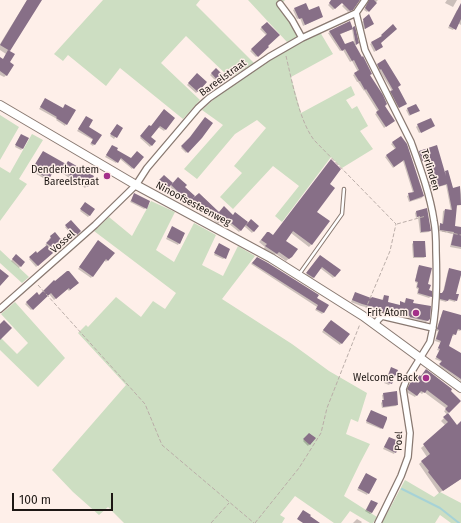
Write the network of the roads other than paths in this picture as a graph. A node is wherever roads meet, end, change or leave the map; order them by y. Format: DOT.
graph roads {
  1 [pos="365,0"];
  2 [pos="280,4"];
  3 [pos="356,13"];
  4 [pos="302,38"];
  5 [pos="0,105"];
  6 [pos="136,185"];
  7 [pos="344,189"];
  8 [pos="298,275"];
  9 [pos="0,309"];
  10 [pos="375,325"];
  11 [pos="433,328"];
  12 [pos="420,357"];
  13 [pos="461,388"];
  14 [pos="378,523"];
  1 -- 3 [label="street"];
  2 -- 4 [label="street"];
  3 -- 4 [label="street, Bareelstraat"];
  3 -- 11 [label="street, Terlinden"];
  4 -- 6 [label="street, Bareelstraat"];
  5 -- 6 [label="street, Ninoofsesteenweg"];
  6 -- 8 [label="street, Ninoofsesteenweg"];
  6 -- 9 [label="street, Vossel"];
  7 -- 8 [label="lane"];
  8 -- 10 [label="street, Ninoofsesteenweg"];
  10 -- 11 [label="street"];
  10 -- 12 [label="street, Ninoofsesteenweg"];
  11 -- 12 [label="street, Terlinden"];
  12 -- 13 [label="street, Ninoofsesteenweg"];
  12 -- 14 [label="street, Poel"];
}
